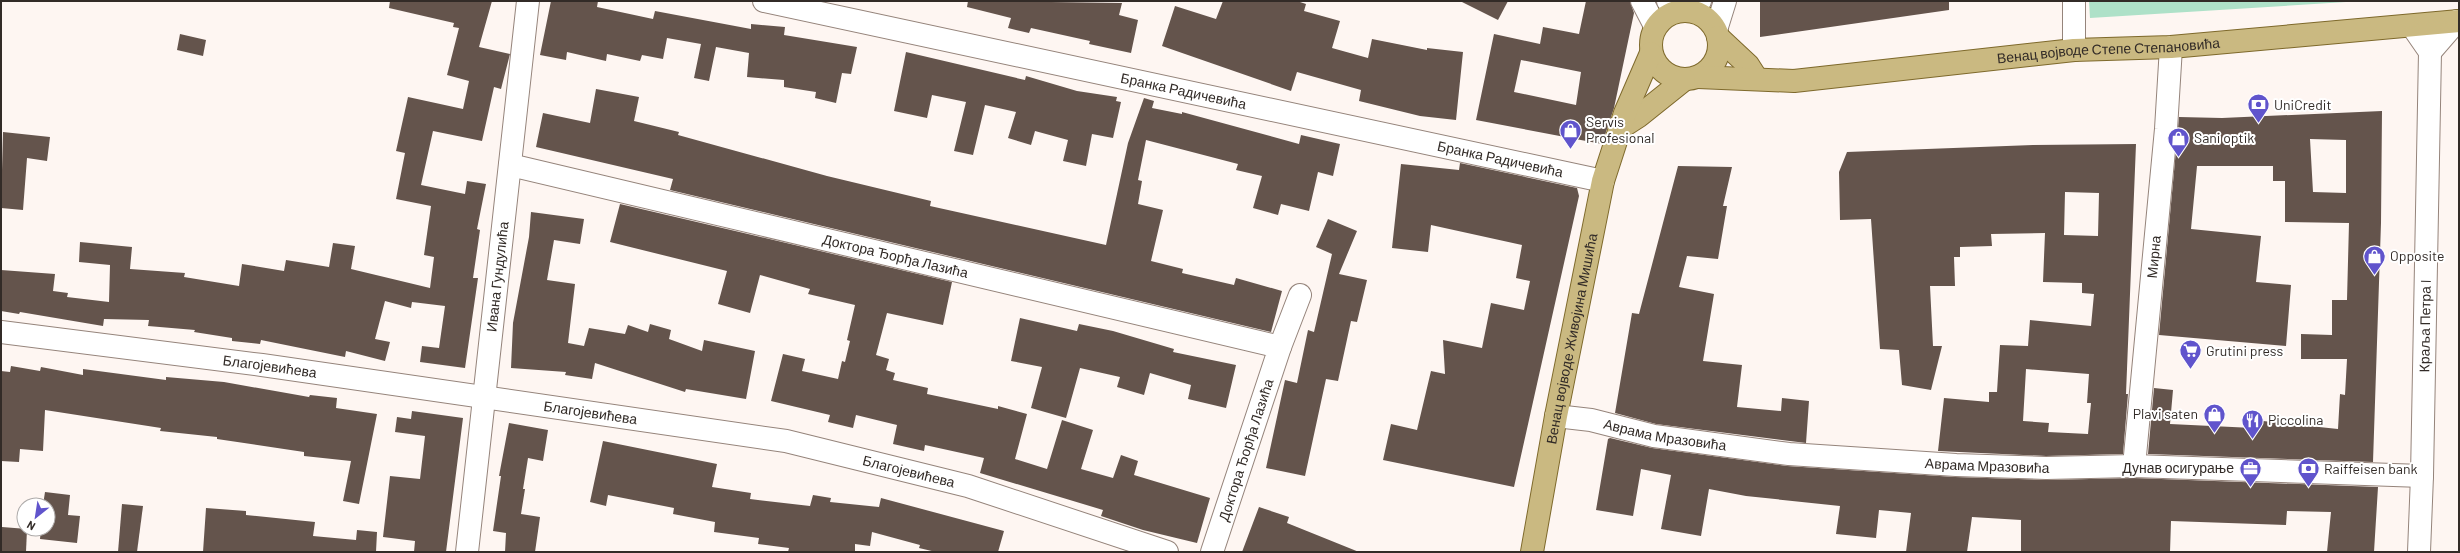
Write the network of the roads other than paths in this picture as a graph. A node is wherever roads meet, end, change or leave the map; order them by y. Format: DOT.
graph roads {
  1 [pos="528,1"];
  2 [pos="764,1"];
  3 [pos="1642,1"];
  4 [pos="1725,1"];
  5 [pos="2074,1"];
  6 [pos="1682,6"];
  7 [pos="2458,21"];
  8 [pos="1655,26"];
  9 [pos="2412,26"];
  10 [pos="1717,34"];
  11 [pos="2171,47"];
  12 [pos="2074,50"];
  13 [pos="2430,52"];
  14 [pos="1651,53"];
  15 [pos="1691,78"];
  16 [pos="1758,79"];
  17 [pos="1622,127"];
  18 [pos="510,165"];
  19 [pos="1603,181"];
  20 [pos="1300,295"];
  21 [pos="1,332"];
  22 [pos="1280,347"];
  23 [pos="486,397"];
  24 [pos="1556,416"];
  25 [pos="2134,466"];
  26 [pos="2422,476"];
  27 [pos="467,552"];
  28 [pos="1167,552"];
  29 [pos="1212,552"];
  30 [pos="1532,552"];
  31 [pos="2419,552"];
  1 -- 18 [label="street, Ивана Гундулића"];
  2 -- 19 [label="street, Бранка Радичевића"];
  3 -- 8 [label="street"];
  4 -- 10 [label="street"];
  5 -- 12 [label="street"];
  6 -- 8 [label="main road"];
  6 -- 10 [label="main road"];
  7 -- 9 [label="main road, Венац војводе Степе Степановића"];
  7 -- 13 [label="street"];
  8 -- 14 [label="main road"];
  9 -- 11 [label="main road, Венац војводе Степе Степановића"];
  9 -- 13 [label="street"];
  10 -- 15 [label="main road"];
  10 -- 16 [label="main road"];
  11 -- 12 [label="main road, Венац војводе Степе Степановића"];
  11 -- 25 [label="street, Мирна"];
  12 -- 16 [label="main road, Венац војводе Степе Степановића"];
  13 -- 26 [label="street, Краља Петра I"];
  14 -- 15 [label="main road"];
  14 -- 17 [label="main road, Венац војводе Живојина Мишића"];
  15 -- 16 [label="main road, Венац војводе Степе Степановића"];
  15 -- 17 [label="main road"];
  17 -- 19 [label="main road, Венац војводе Живојина Мишића"];
  18 -- 22 [label="street, Доктора Ђорђа Лазића"];
  18 -- 23 [label="street, Ивана Гундулића"];
  19 -- 24 [label="main road, Венац војводе Живојина Мишића"];
  20 -- 22 [label="street, Доктора Ђорђа Лазића"];
  21 -- 23 [label="street, Благојевићева"];
  22 -- 29 [label="street, Доктора Ђорђа Лазића"];
  23 -- 27 [label="street, Ивана Гундулића"];
  23 -- 28 [label="street, Благојевићева"];
  24 -- 25 [label="street, Аврама Мразовића"];
  24 -- 30 [label="main road, Венац војводе Живојина Мишића"];
  25 -- 26 [label="street, Аврама Мразовића"];
  26 -- 31 [label="street, Краља Петра I"];
}
